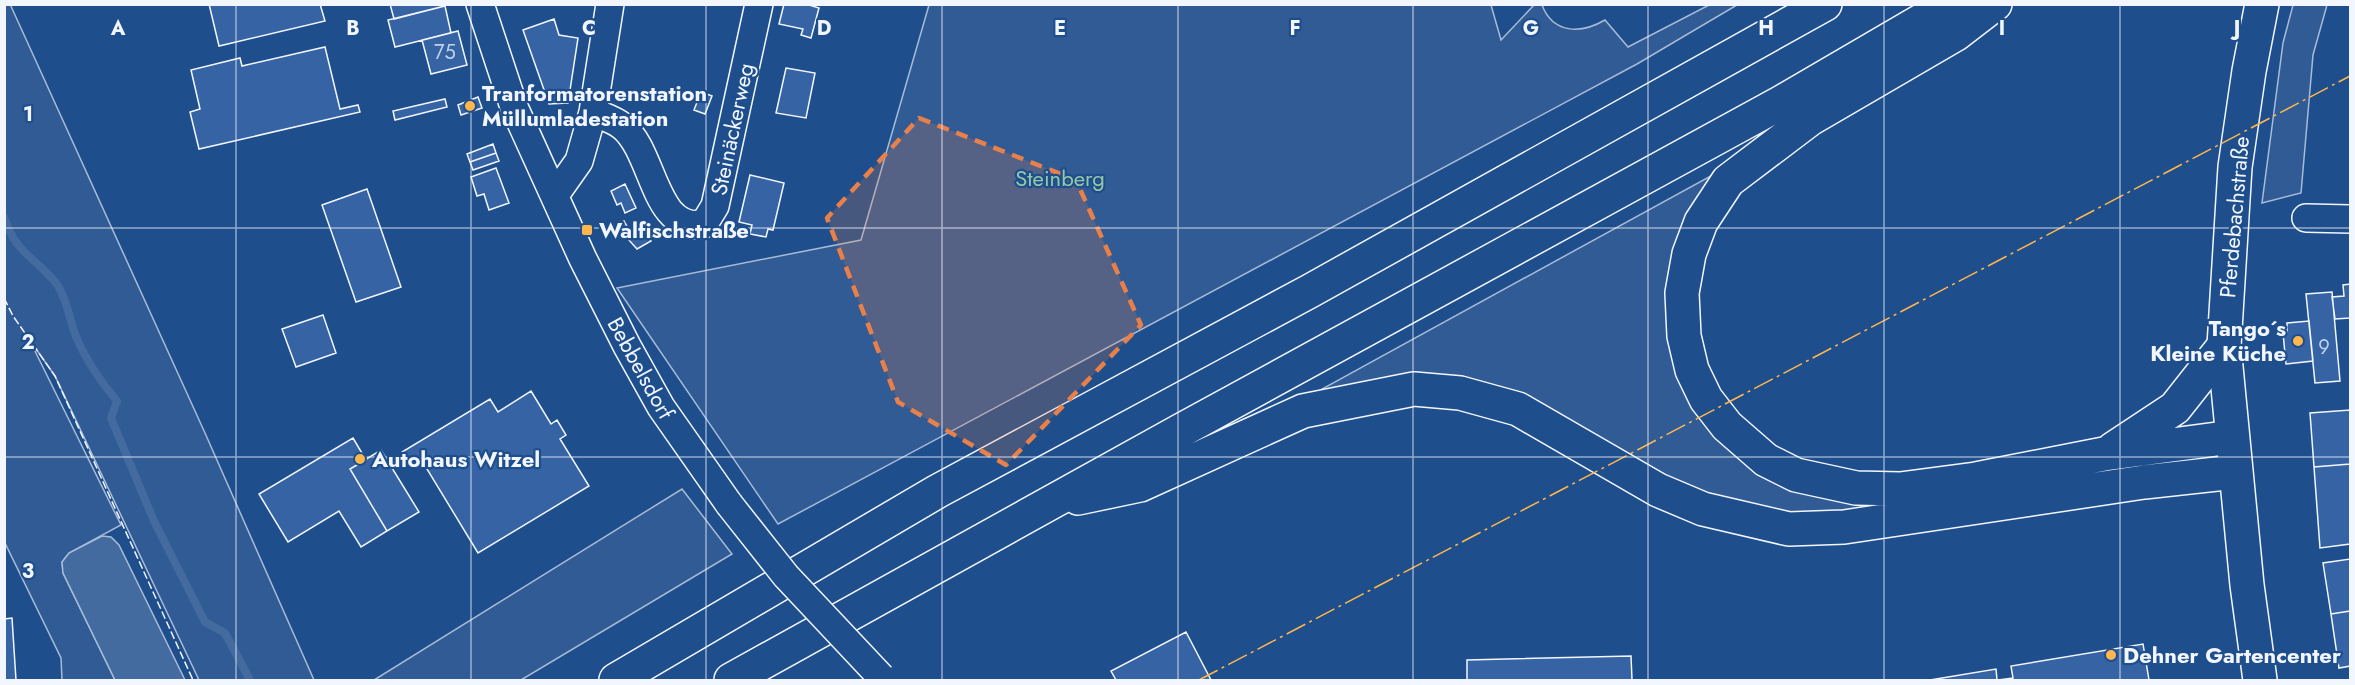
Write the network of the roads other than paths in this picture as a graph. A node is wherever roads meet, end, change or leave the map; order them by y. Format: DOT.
graph roads {
  1 [pos="480,4"];
  2 [pos="610,4"];
  3 [pos="759,4"];
  4 [pos="1825,4"];
  5 [pos="1950,4"];
  6 [pos="1995,4"];
  7 [pos="2262,4"];
  8 [pos="593,112"];
  9 [pos="555,195"];
  10 [pos="2306,218"];
  11 [pos="2350,219"];
  12 [pos="2224,346"];
  13 [pos="2232,437"];
  14 [pos="2104,454"];
  15 [pos="2235,472"];
  16 [pos="1047,504"];
  17 [pos="883,679"];
  18 [pos="616,681"];
  19 [pos="731,681"];
  20 [pos="2260,681"];
  1 -- 9 [label="street, Bebbelsdorf"];
  2 -- 8 [label="street"];
  3 -- 8 [label="street, Steinäckerweg"];
  4 -- 18 [label="main road"];
  5 -- 16 [label="main road"];
  6 -- 14 [label="main road"];
  7 -- 12 [label="main road, Pferdebachstraße"];
  8 -- 9 [label="street"];
  9 -- 17 [label="street, Bebbelsdorf, bridge"];
  10 -- 11 [label="street"];
  12 -- 13 [label="main road, Pferdebachstraße"];
  12 -- 14 [label="main road"];
  13 -- 14 [label="main road"];
  13 -- 15 [label="main road, Pferdebachstraße"];
  15 -- 16 [label="main road"];
  15 -- 20 [label="main road, Pferdebachstraße"];
  16 -- 19 [label="main road"];
}
